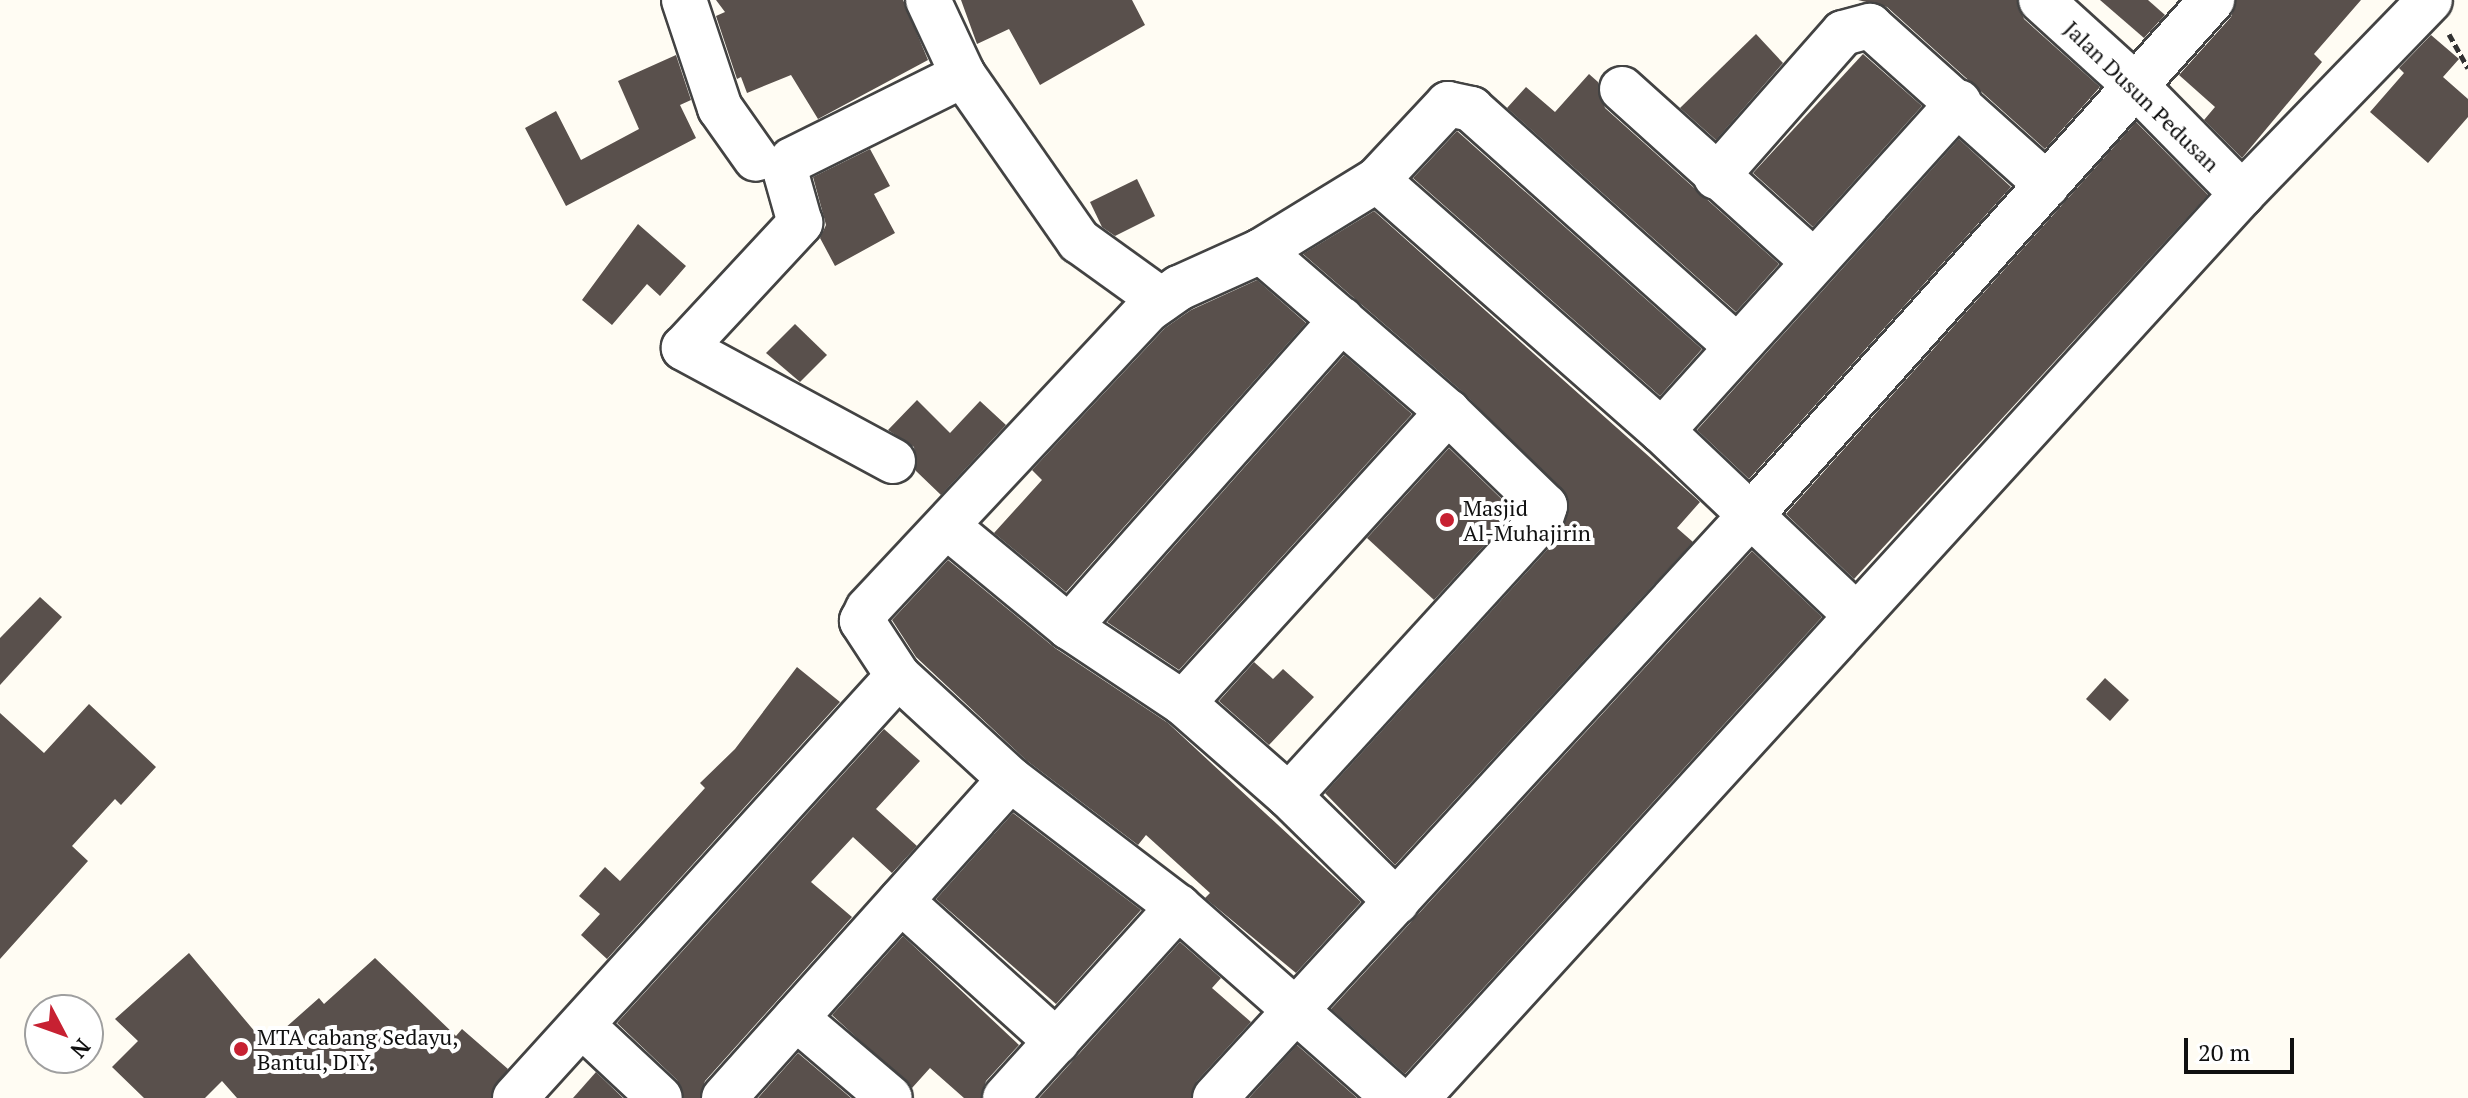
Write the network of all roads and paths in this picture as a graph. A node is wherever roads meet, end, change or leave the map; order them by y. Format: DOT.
graph roads {
  1 [pos="684,0"];
  2 [pos="928,0"];
  3 [pos="2041,0"];
  4 [pos="2212,0"];
  5 [pos="2430,0"];
  6 [pos="963,75"];
  7 [pos="2137,87"];
  8 [pos="1622,89"];
  9 [pos="1959,102"];
  10 [pos="756,159"];
  11 [pos="1716,177"];
  12 [pos="1377,180"];
  13 [pos="2047,185"];
  14 [pos="2242,194"];
  15 [pos="1261,251"];
  16 [pos="1812,260"];
  17 [pos="1161,300"];
  18 [pos="1342,320"];
  19 [pos="1736,346"];
  20 [pos="1448,412"];
  21 [pos="1662,431"];
  22 [pos="893,461"];
  23 [pos="1750,516"];
  24 [pos="948,527"];
  25 [pos="1855,614"];
  26 [pos="1069,627"];
  27 [pos="898,676"];
  28 [pos="1183,703"];
  29 [pos="1010,779"];
  30 [pos="1289,796"];
  31 [pos="901,901"];
  32 [pos="1397,902"];
  33 [pos="1178,907"];
  34 [pos="1297,1009"];
  35 [pos="796,1018"];
  36 [pos="583,1026"];
  37 [pos="1057,1042"];
  38 [pos="515,1098"];
  39 [pos="660,1098"];
  40 [pos="724,1098"];
  41 [pos="890,1098"];
  42 [pos="1005,1098"];
  43 [pos="1215,1098"];
  44 [pos="1395,1098"];
  45 [pos="1417,1098"];
  1 -- 10 [label="street"];
  2 -- 6 [label="street"];
  3 -- 7 [label="street, Jalan Dusun Pedusan"];
  4 -- 7 [label="street"];
  5 -- 14 [label="street"];
  6 -- 17 [label="street"];
  6 -- 22 [label="street"];
  7 -- 13 [label="street"];
  7 -- 14 [label="street, Jalan Dusun Pedusan"];
  8 -- 11 [label="street"];
  9 -- 11 [label="street"];
  9 -- 13 [label="street"];
  9 -- 16 [label="street"];
  11 -- 16 [label="street"];
  12 -- 15 [label="street"];
  12 -- 19 [label="street"];
  12 -- 21 [label="street"];
  13 -- 23 [label="street"];
  14 -- 25 [label="street"];
  15 -- 17 [label="street"];
  15 -- 18 [label="street"];
  16 -- 19 [label="street"];
  17 -- 24 [label="street"];
  18 -- 20 [label="street"];
  18 -- 26 [label="street"];
  19 -- 21 [label="street"];
  20 -- 28 [label="street"];
  20 -- 30 [label="street"];
  21 -- 23 [label="street"];
  23 -- 25 [label="street"];
  23 -- 32 [label="street"];
  24 -- 26 [label="street"];
  24 -- 27 [label="street"];
  25 -- 45 [label="street"];
  26 -- 28 [label="street"];
  27 -- 29 [label="street"];
  27 -- 36 [label="street"];
  28 -- 30 [label="street"];
  29 -- 31 [label="street"];
  29 -- 33 [label="street"];
  30 -- 32 [label="street"];
  31 -- 35 [label="street"];
  31 -- 37 [label="street"];
  32 -- 34 [label="street"];
  33 -- 34 [label="street"];
  33 -- 37 [label="street"];
  34 -- 43 [label="street"];
  34 -- 44 [label="street"];
  35 -- 40 [label="street"];
  35 -- 41 [label="street"];
  36 -- 38 [label="street"];
  36 -- 39 [label="street"];
  37 -- 42 [label="street"];
}
